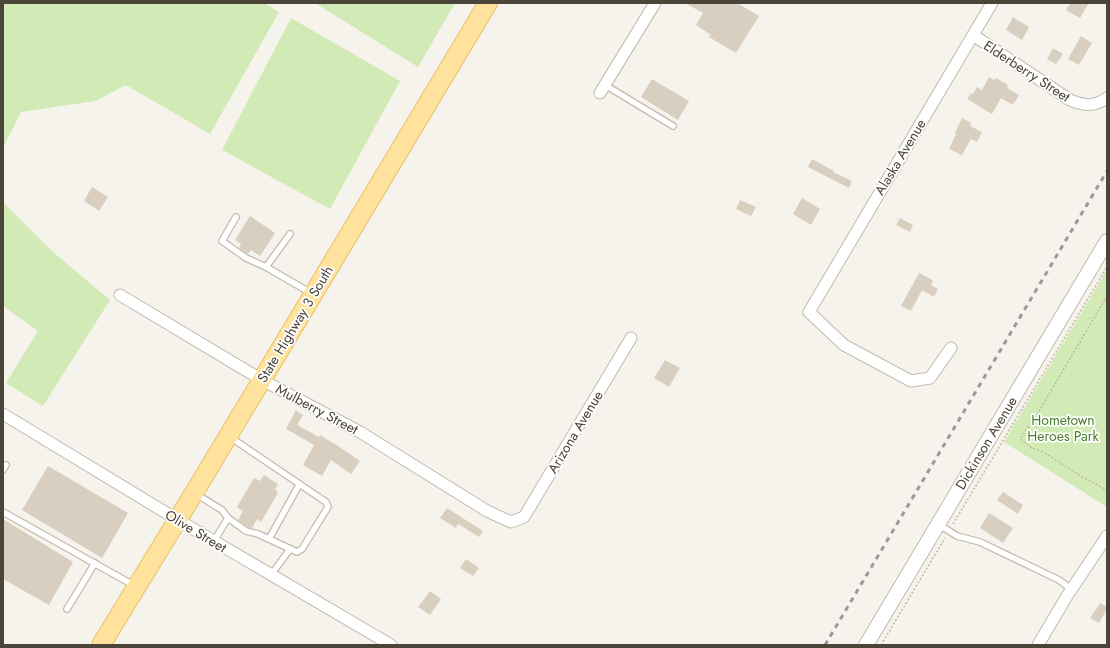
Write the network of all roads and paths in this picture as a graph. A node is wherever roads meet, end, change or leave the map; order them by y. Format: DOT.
graph roads {
  1 [pos="488,3"];
  2 [pos="655,3"];
  3 [pos="992,3"];
  4 [pos="973,35"];
  5 [pos="603,89"];
  6 [pos="1107,98"];
  7 [pos="673,126"];
  8 [pos="236,218"];
  9 [pos="290,234"];
  10 [pos="1107,241"];
  11 [pos="266,267"];
  12 [pos="1107,267"];
  13 [pos="313,294"];
  14 [pos="120,295"];
  15 [pos="1107,296"];
  16 [pos="631,338"];
  17 [pos="951,348"];
  18 [pos="262,380"];
  19 [pos="3,414"];
  20 [pos="229,436"];
  21 [pos="300,485"];
  22 [pos="1107,490"];
  23 [pos="194,493"];
  24 [pos="3,512"];
  25 [pos="228,518"];
  26 [pos="178,520"];
  27 [pos="514,520"];
  28 [pos="943,528"];
  29 [pos="1107,536"];
  30 [pos="269,540"];
  31 [pos="214,541"];
  32 [pos="290,549"];
  33 [pos="95,563"];
  34 [pos="271,575"];
  35 [pos="137,587"];
  36 [pos="1071,589"];
  37 [pos="67,609"];
  38 [pos="101,645"];
  39 [pos="391,645"];
  40 [pos="866,645"];
  41 [pos="881,645"];
  42 [pos="1038,645"];
  1 -- 13 [label="main road, State Highway 3 South"];
  2 -- 5 [label="street"];
  3 -- 4 [label="street, Alaska Avenue"];
  4 -- 6 [label="street, Elderberry Street"];
  4 -- 17 [label="street, Alaska Avenue"];
  5 -- 7 [label="lane"];
  8 -- 11 [label="lane"];
  9 -- 11 [label="lane"];
  10 -- 28 [label="street, Dickinson Avenue"];
  11 -- 13 [label="lane"];
  12 -- 28 [label="path"];
  13 -- 18 [label="main road, State Highway 3 South"];
  14 -- 18 [label="street, Mulberry Street"];
  15 -- 22 [label="path"];
  16 -- 27 [label="street, Arizona Avenue"];
  18 -- 20 [label="main road, State Highway 3 South"];
  18 -- 27 [label="street, Mulberry Street"];
  19 -- 26 [label="street, Olive Street"];
  20 -- 21 [label="lane"];
  20 -- 23 [label="main road, State Highway 3 South"];
  21 -- 30 [label="lane"];
  21 -- 32 [label="lane"];
  23 -- 25 [label="lane"];
  23 -- 26 [label="main road, State Highway 3 South"];
  24 -- 33 [label="lane"];
  25 -- 30 [label="lane"];
  25 -- 31 [label="lane"];
  26 -- 31 [label="street, Olive Street"];
  26 -- 35 [label="main road, State Highway 3 South"];
  28 -- 36 [label="lane"];
  28 -- 40 [label="street, Dickinson Avenue"];
  28 -- 41 [label="path"];
  29 -- 36 [label="street"];
  30 -- 32 [label="lane"];
  31 -- 34 [label="street, Olive Street"];
  32 -- 34 [label="lane"];
  33 -- 35 [label="lane"];
  33 -- 37 [label="lane"];
  34 -- 39 [label="street, Olive Street"];
  35 -- 38 [label="main road, State Highway 3 South"];
  36 -- 42 [label="street"];
}
